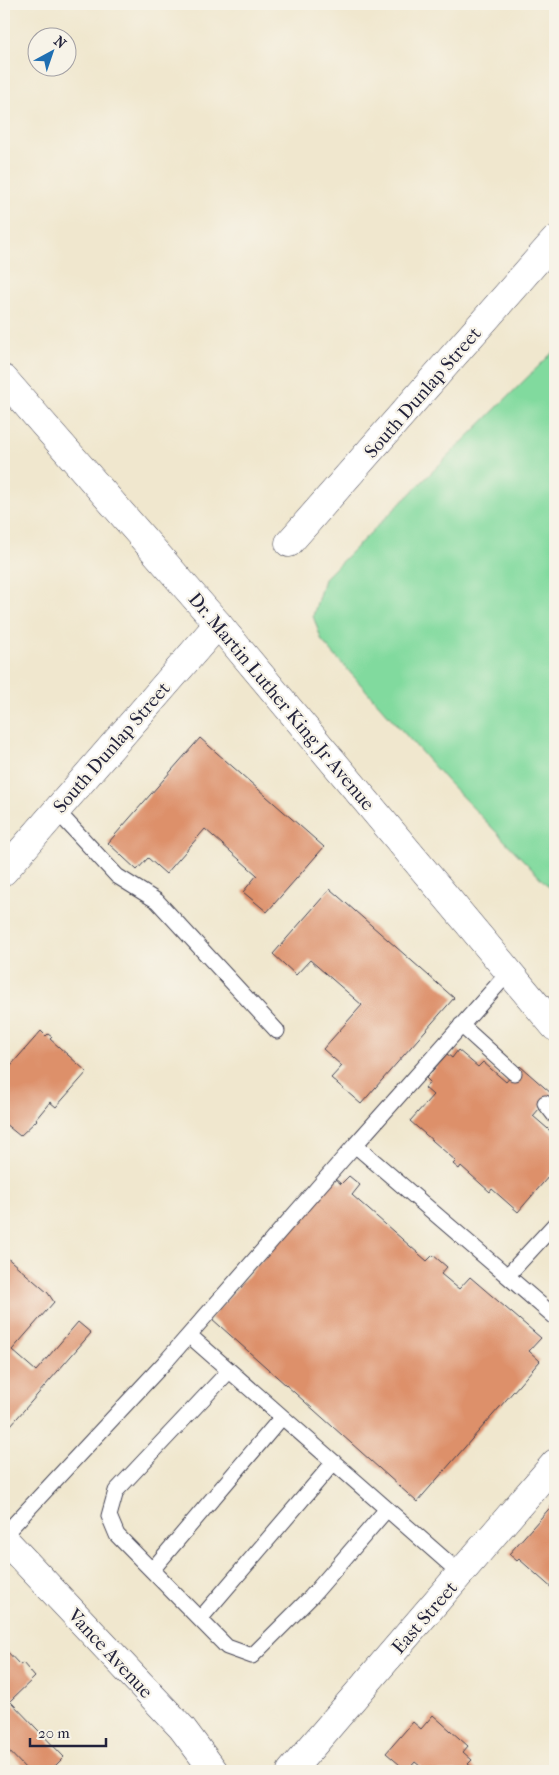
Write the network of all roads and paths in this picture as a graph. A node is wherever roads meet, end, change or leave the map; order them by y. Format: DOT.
graph roads {
  1 [pos="555,240"];
  2 [pos="4,379"];
  3 [pos="289,543"];
  4 [pos="218,624"];
  5 [pos="56,810"];
  6 [pos="4,871"];
  7 [pos="509,972"];
  8 [pos="461,1025"];
  9 [pos="555,1027"];
  10 [pos="277,1032"];
  11 [pos="514,1073"];
  12 [pos="545,1103"];
  13 [pos="555,1116"];
  14 [pos="355,1145"];
  15 [pos="555,1224"];
  16 [pos="508,1275"];
  17 [pos="554,1312"];
  18 [pos="189,1335"];
  19 [pos="229,1371"];
  20 [pos="282,1417"];
  21 [pos="334,1462"];
  22 [pos="555,1463"];
  23 [pos="387,1509"];
  24 [pos="4,1535"];
  25 [pos="4,1539"];
  26 [pos="152,1570"];
  27 [pos="461,1574"];
  28 [pos="200,1619"];
  29 [pos="214,1771"];
  30 [pos="291,1771"];
  1 -- 3 [label="main road, South Dunlap Street"];
  2 -- 4 [label="main road, Dr. Martin Luther King Jr Avenue"];
  4 -- 5 [label="main road, South Dunlap Street"];
  4 -- 7 [label="main road, Dr. Martin Luther King Jr Avenue"];
  5 -- 6 [label="main road, South Dunlap Street"];
  5 -- 10 [label="lane"];
  7 -- 8 [label="lane"];
  7 -- 9 [label="main road, Dr. Martin Luther King Jr Avenue"];
  8 -- 11 [label="lane"];
  8 -- 14 [label="lane"];
  12 -- 13 [label="lane"];
  14 -- 16 [label="lane"];
  14 -- 18 [label="lane"];
  15 -- 16 [label="lane"];
  16 -- 17 [label="lane"];
  18 -- 19 [label="lane"];
  18 -- 24 [label="lane"];
  19 -- 20 [label="lane"];
  19 -- 26 [label="lane"];
  20 -- 21 [label="lane"];
  20 -- 26 [label="lane"];
  21 -- 23 [label="lane"];
  21 -- 28 [label="lane"];
  22 -- 27 [label="main road, East Street"];
  23 -- 27 [label="lane"];
  23 -- 28 [label="lane"];
  25 -- 29 [label="main road, Vance Avenue"];
  26 -- 28 [label="lane"];
  27 -- 30 [label="main road, East Street"];
}
